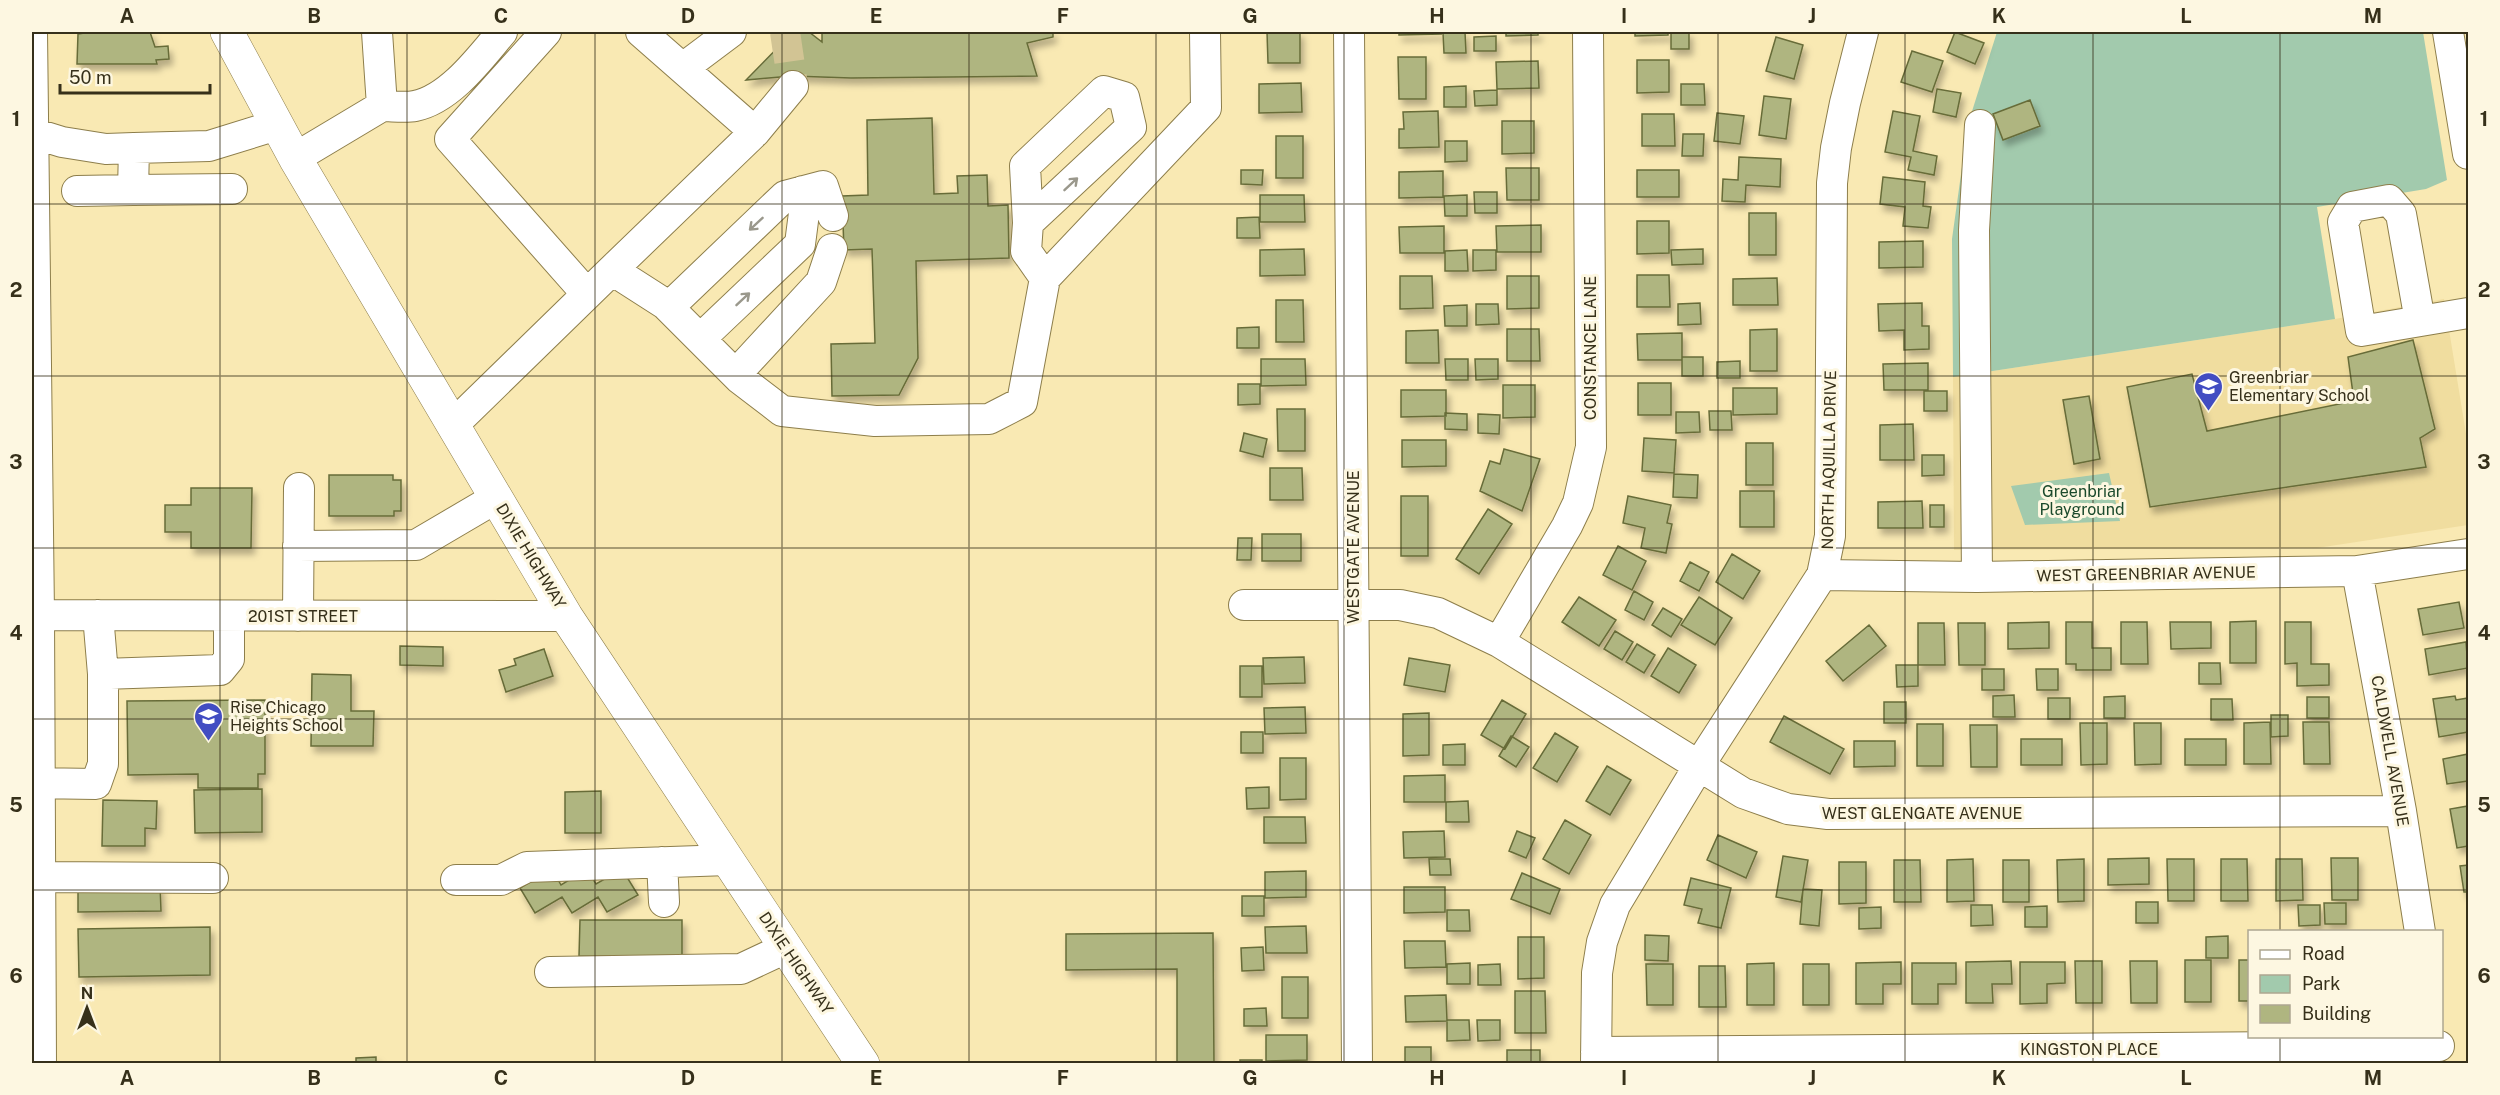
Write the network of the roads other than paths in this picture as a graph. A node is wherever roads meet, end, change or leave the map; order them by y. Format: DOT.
graph roads {
  1 [pos="32,32"];
  2 [pos="50,32"];
  3 [pos="227,32"];
  4 [pos="377,32"];
  5 [pos="502,32"];
  6 [pos="546,32"];
  7 [pos="641,32"];
  8 [pos="731,32"];
  9 [pos="1205,32"];
  10 [pos="1349,32"];
  11 [pos="1588,32"];
  12 [pos="1863,32"];
  13 [pos="2448,32"];
  14 [pos="32,45"];
  15 [pos="683,68"];
  16 [pos="793,86"];
  17 [pos="382,106"];
  18 [pos="277,125"];
  19 [pos="1980,125"];
  20 [pos="755,132"];
  21 [pos="33,133"];
  22 [pos="134,148"];
  23 [pos="2469,154"];
  24 [pos="295,158"];
  25 [pos="232,189"];
  26 [pos="134,190"];
  27 [pos="77,191"];
  28 [pos="803,191"];
  29 [pos="833,216"];
  30 [pos="1028,223"];
  31 [pos="832,249"];
  32 [pos="612,270"];
  33 [pos="1045,278"];
  34 [pos="587,294"];
  35 [pos="669,307"];
  36 [pos="2469,313"];
  37 [pos="2420,321"];
  38 [pos="700,339"];
  39 [pos="736,374"];
  40 [pos="453,425"];
  41 [pos="298,488"];
  42 [pos="496,498"];
  43 [pos="298,546"];
  44 [pos="2469,554"];
  45 [pos="2357,571"];
  46 [pos="1822,575"];
  47 [pos="1977,577"];
  48 [pos="1244,605"];
  49 [pos="1354,606"];
  50 [pos="35,615"];
  51 [pos="98,615"];
  52 [pos="229,615"];
  53 [pos="297,615"];
  54 [pos="566,616"];
  55 [pos="1499,642"];
  56 [pos="103,674"];
  57 [pos="1700,765"];
  58 [pos="36,783"];
  59 [pos="2401,811"];
  60 [pos="728,860"];
  61 [pos="662,862"];
  62 [pos="40,877"];
  63 [pos="213,878"];
  64 [pos="456,880"];
  65 [pos="664,902"];
  66 [pos="2420,930"];
  67 [pos="786,948"];
  68 [pos="550,972"];
  69 [pos="2439,1049"];
  70 [pos="1596,1058"];
  71 [pos="41,1064"];
  72 [pos="863,1064"];
  73 [pos="1357,1064"];
  1 -- 14 [label="street"];
  2 -- 14 [label="street"];
  3 -- 18 [label="main road, DIXIE HIGHWAY"];
  4 -- 17 [label="street"];
  5 -- 17 [label="street"];
  6 -- 34 [label="street"];
  7 -- 15 [label="street"];
  8 -- 15 [label="street"];
  9 -- 33 [label="street"];
  10 -- 49 [label="street, WESTGATE AVENUE"];
  11 -- 55 [label="street, CONSTANCE LANE"];
  12 -- 46 [label="street, NORTH AQUILLA DRIVE"];
  13 -- 23 [label="street"];
  14 -- 21 [label="street"];
  15 -- 20 [label="street"];
  16 -- 20 [label="street"];
  17 -- 24 [label="street"];
  18 -- 22 [label="street"];
  18 -- 24 [label="main road, DIXIE HIGHWAY"];
  19 -- 47 [label="street"];
  20 -- 32 [label="street"];
  21 -- 22 [label="street"];
  21 -- 50 [label="street"];
  22 -- 26 [label="street"];
  24 -- 40 [label="main road, DIXIE HIGHWAY"];
  25 -- 26 [label="street"];
  26 -- 27 [label="street"];
  28 -- 29 [label="street"];
  28 -- 35 [label="street, one-way"];
  38 -- 28 [label="street, one-way"];
  30 -- 33 [label="street"];
  31 -- 39 [label="street"];
  32 -- 34 [label="street"];
  32 -- 35 [label="street"];
  33 -- 39 [label="street"];
  34 -- 40 [label="street"];
  35 -- 38 [label="street"];
  36 -- 37 [label="street"];
  38 -- 39 [label="street"];
  40 -- 42 [label="main road, DIXIE HIGHWAY"];
  41 -- 43 [label="street"];
  42 -- 43 [label="street"];
  42 -- 54 [label="main road, DIXIE HIGHWAY"];
  43 -- 53 [label="street"];
  44 -- 45 [label="street, WEST GREENBRIAR AVENUE"];
  45 -- 47 [label="street, WEST GREENBRIAR AVENUE"];
  45 -- 59 [label="street, CALDWELL AVENUE"];
  46 -- 47 [label="street, WEST GREENBRIAR AVENUE"];
  46 -- 57 [label="street, NORTH AQUILLA DRIVE"];
  48 -- 49 [label="street, WEST GLENGATE AVENUE"];
  49 -- 55 [label="street, WEST GLENGATE AVENUE"];
  49 -- 73 [label="street, WESTGATE AVENUE"];
  50 -- 51 [label="street, 201ST STREET"];
  50 -- 58 [label="street"];
  51 -- 52 [label="street, 201ST STREET"];
  51 -- 56 [label="street"];
  52 -- 53 [label="street, 201ST STREET"];
  52 -- 56 [label="street"];
  53 -- 54 [label="street, 201ST STREET"];
  54 -- 60 [label="main road, DIXIE HIGHWAY"];
  55 -- 57 [label="street, WEST GLENGATE AVENUE"];
  56 -- 58 [label="street"];
  57 -- 59 [label="street, WEST GLENGATE AVENUE"];
  57 -- 70 [label="street, NORTH AQUILLA DRIVE"];
  58 -- 62 [label="street"];
  59 -- 66 [label="street, CALDWELL AVENUE"];
  60 -- 61 [label="street"];
  60 -- 67 [label="main road, DIXIE HIGHWAY"];
  61 -- 64 [label="street"];
  61 -- 65 [label="street"];
  62 -- 63 [label="street"];
  62 -- 71 [label="street"];
  67 -- 68 [label="street"];
  67 -- 72 [label="main road, DIXIE HIGHWAY"];
  69 -- 70 [label="street, KINGSTON PLACE"];
}
